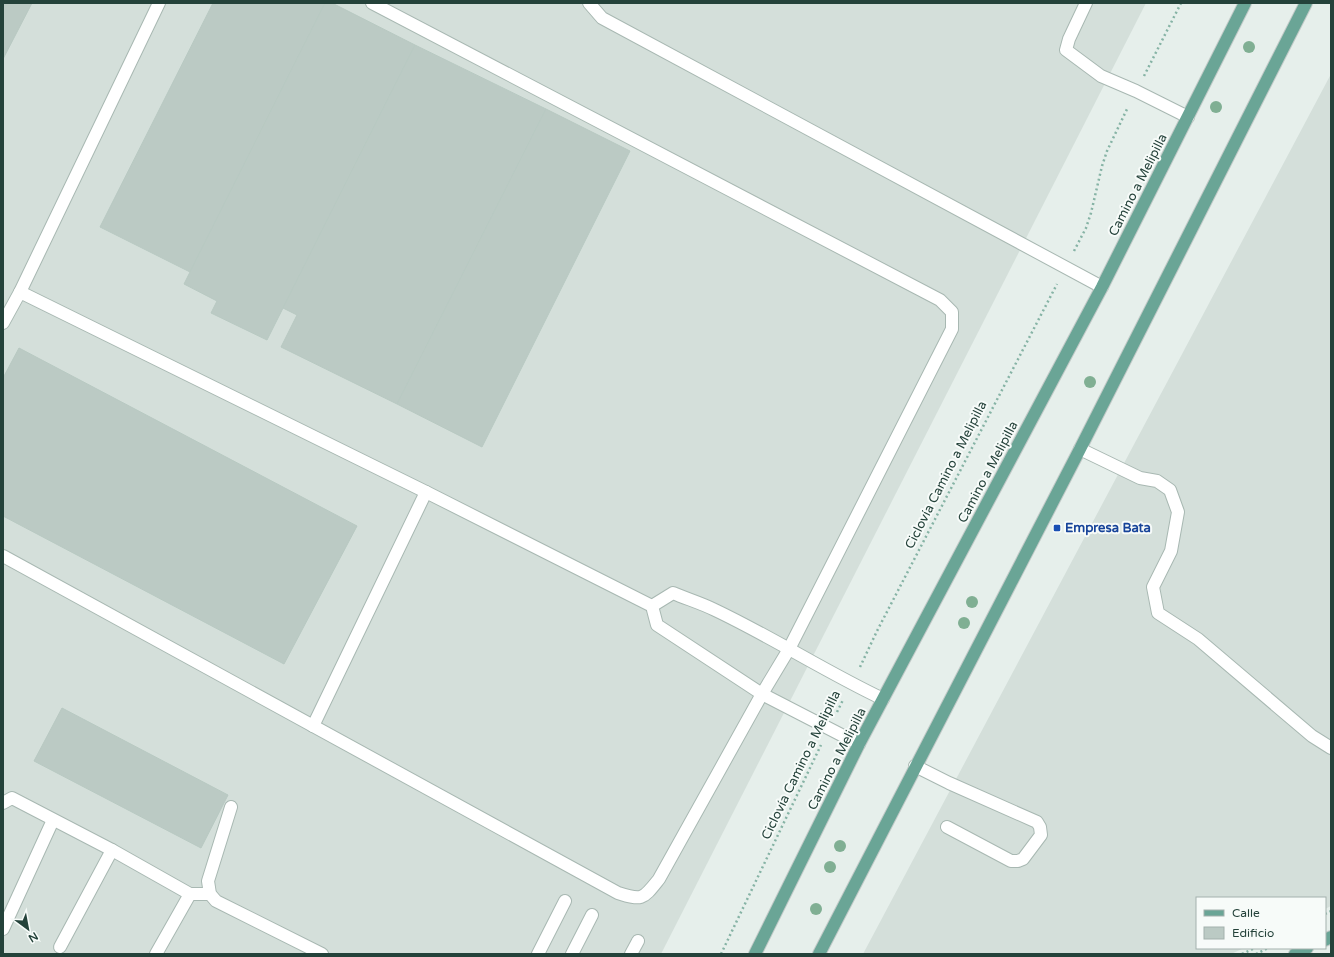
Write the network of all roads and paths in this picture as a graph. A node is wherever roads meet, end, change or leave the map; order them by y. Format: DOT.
graph roads {
  1 [pos="159,3"];
  2 [pos="372,3"];
  3 [pos="589,3"];
  4 [pos="1086,3"];
  5 [pos="1181,3"];
  6 [pos="1245,3"];
  7 [pos="1306,3"];
  8 [pos="1136,91"];
  9 [pos="1188,117"];
  10 [pos="1066,268"];
  11 [pos="1102,287"];
  12 [pos="20,292"];
  13 [pos="3,323"];
  14 [pos="1080,449"];
  15 [pos="426,492"];
  16 [pos="3,556"];
  17 [pos="652,606"];
  18 [pos="789,649"];
  19 [pos="851,684"];
  20 [pos="762,694"];
  21 [pos="883,699"];
  22 [pos="313,726"];
  23 [pos="829,728"];
  24 [pos="859,744"];
  25 [pos="1331,748"];
  26 [pos="916,766"];
  27 [pos="3,803"];
  28 [pos="231,807"];
  29 [pos="53,820"];
  30 [pos="947,827"];
  31 [pos="112,850"];
  32 [pos="190,894"];
  33 [pos="210,894"];
  34 [pos="565,901"];
  35 [pos="592,915"];
  36 [pos="3,929"];
  37 [pos="638,941"];
  38 [pos="60,947"];
  39 [pos="1253,949"];
  40 [pos="1266,949"];
  41 [pos="1305,949"];
  42 [pos="156,954"];
  43 [pos="322,954"];
  44 [pos="538,954"];
  45 [pos="572,954"];
  46 [pos="631,954"];
  47 [pos="721,954"];
  48 [pos="755,954"];
  49 [pos="819,954"];
  50 [pos="1242,954"];
  51 [pos="1256,954"];
  52 [pos="1295,954"];
  1 -- 12 [label="lane"];
  2 -- 18 [label="lane"];
  3 -- 10 [label="lane"];
  4 -- 8 [label="lane"];
  5 -- 8 [label="path, Ciclovía Camino a Melipilla"];
  6 -- 9 [label="main road, Camino a Melipilla"];
  7 -- 14 [label="main road"];
  8 -- 9 [label="lane"];
  8 -- 10 [label="path, Ciclovía Camino a Melipilla"];
  9 -- 11 [label="main road, Camino a Melipilla"];
  10 -- 11 [label="lane"];
  10 -- 19 [label="path, Ciclovía Camino a Melipilla"];
  11 -- 21 [label="main road, Camino a Melipilla"];
  12 -- 13 [label="lane"];
  12 -- 15 [label="lane"];
  14 -- 25 [label="lane"];
  14 -- 26 [label="main road"];
  15 -- 17 [label="lane"];
  15 -- 22 [label="lane"];
  16 -- 22 [label="lane"];
  17 -- 18 [label="lane"];
  17 -- 20 [label="lane"];
  18 -- 19 [label="lane"];
  18 -- 20 [label="lane"];
  19 -- 21 [label="lane"];
  19 -- 23 [label="path, Ciclovía Camino a Melipilla"];
  20 -- 22 [label="lane"];
  20 -- 23 [label="lane"];
  21 -- 24 [label="main road, Camino a Melipilla"];
  23 -- 24 [label="lane"];
  23 -- 47 [label="path, Ciclovía Camino a Melipilla"];
  24 -- 48 [label="main road, Camino a Melipilla"];
  26 -- 30 [label="lane"];
  26 -- 49 [label="main road"];
  27 -- 29 [label="lane"];
  28 -- 33 [label="lane"];
  29 -- 31 [label="lane"];
  29 -- 36 [label="lane"];
  31 -- 32 [label="lane"];
  31 -- 38 [label="lane"];
  32 -- 33 [label="lane"];
  32 -- 42 [label="lane"];
  33 -- 43 [label="lane"];
  34 -- 44 [label="lane"];
  35 -- 45 [label="lane"];
  37 -- 46 [label="lane"];
  39 -- 50 [label="path"];
  40 -- 51 [label="path"];
  41 -- 52 [label="main road"];
}
